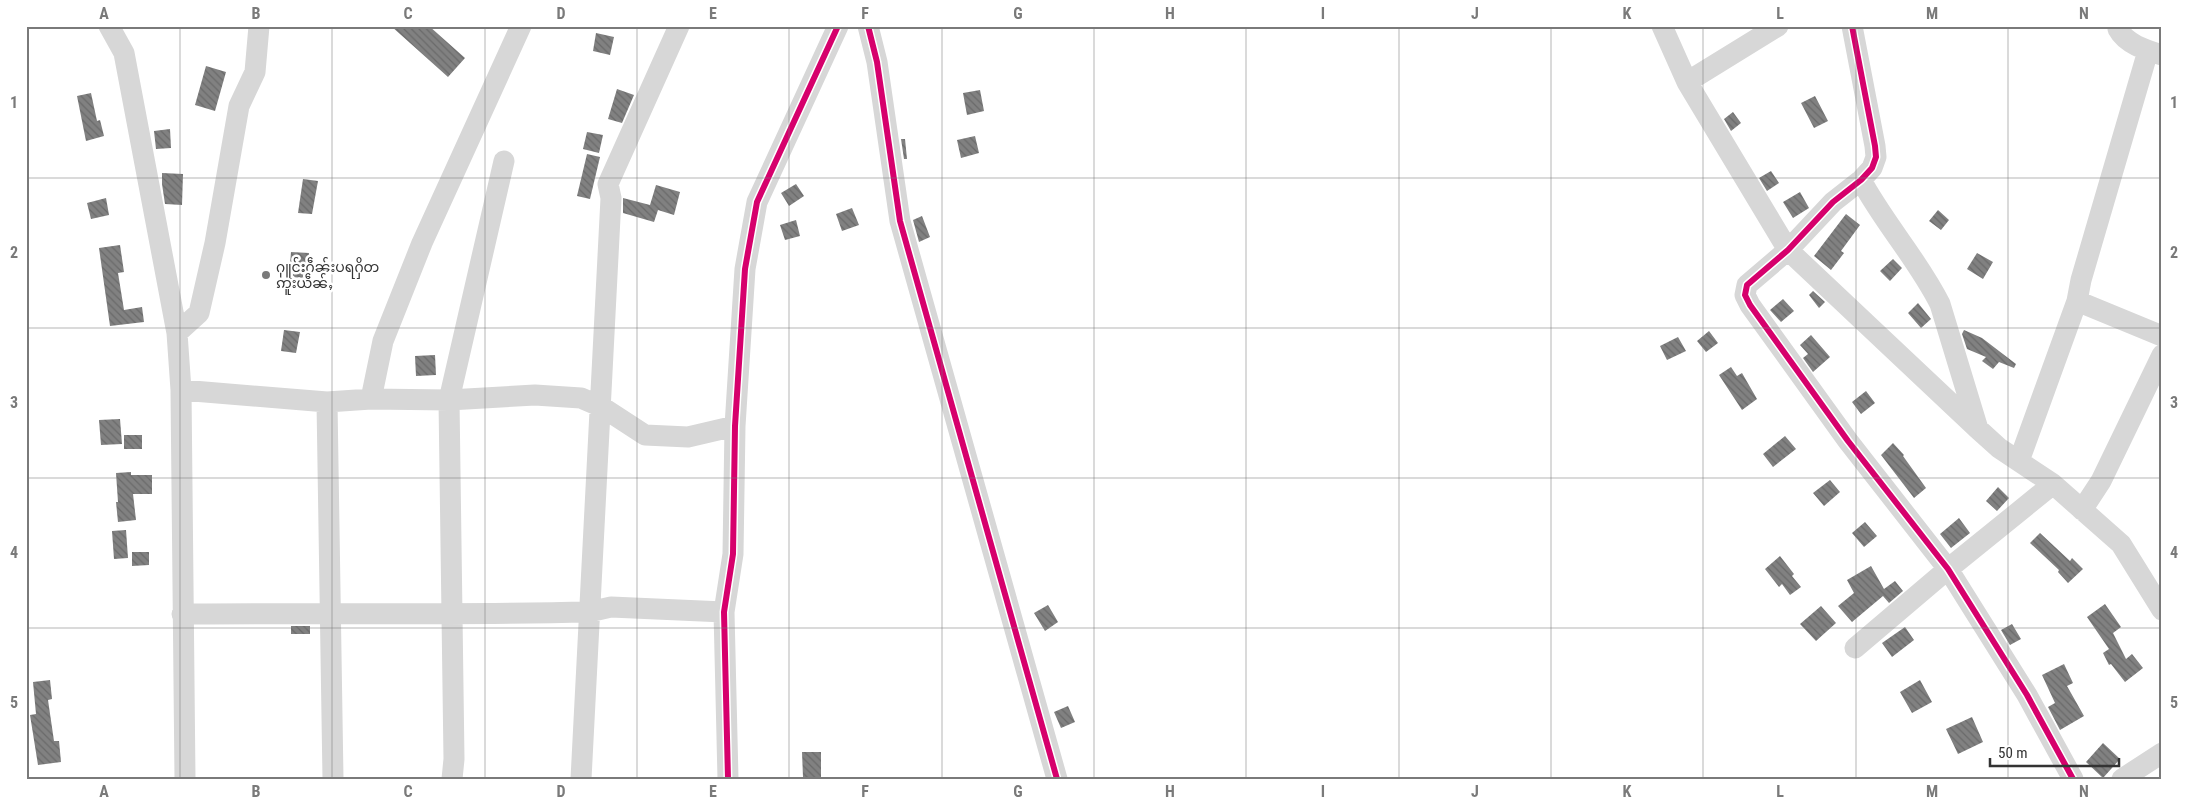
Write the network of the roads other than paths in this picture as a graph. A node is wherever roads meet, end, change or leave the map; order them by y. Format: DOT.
graph roads {
  1 [pos="109,26"];
  2 [pos="259,26"];
  3 [pos="521,26"];
  4 [pos="679,26"];
  5 [pos="838,26"];
  6 [pos="868,26"];
  7 [pos="1662,26"];
  8 [pos="1778,26"];
  9 [pos="1852,26"];
  10 [pos="2118,26"];
  11 [pos="2155,53"];
  12 [pos="1687,82"];
  13 [pos="504,161"];
  14 [pos="1861,180"];
  15 [pos="1788,250"];
  16 [pos="2077,301"];
  17 [pos="177,332"];
  18 [pos="2162,336"];
  19 [pos="2162,354"];
  20 [pos="181,390"];
  21 [pos="371,399"];
  22 [pos="449,400"];
  23 [pos="327,402"];
  24 [pos="602,407"];
  25 [pos="735,426"];
  26 [pos="1978,429"];
  27 [pos="2019,461"];
  28 [pos="2054,484"];
  29 [pos="2082,510"];
  30 [pos="1948,569"];
  31 [pos="2162,610"];
  32 [pos="589,612"];
  33 [pos="724,612"];
  34 [pos="329,613"];
  35 [pos="182,614"];
  36 [pos="451,615"];
  37 [pos="1855,648"];
  38 [pos="2162,753"];
  39 [pos="185,779"];
  40 [pos="333,779"];
  41 [pos="452,779"];
  42 [pos="582,779"];
  43 [pos="728,779"];
  44 [pos="1057,779"];
  45 [pos="2073,779"];
  46 [pos="2122,779"];
  1 -- 17 [label="street"];
  2 -- 17 [label="street"];
  3 -- 21 [label="street"];
  4 -- 24 [label="street"];
  5 -- 25 [label="street"];
  6 -- 44 [label="street"];
  7 -- 12 [label="street"];
  8 -- 12 [label="street"];
  9 -- 14 [label="street"];
  10 -- 11 [label="street"];
  11 -- 16 [label="street"];
  12 -- 15 [label="street"];
  13 -- 22 [label="street"];
  14 -- 15 [label="street"];
  14 -- 26 [label="street"];
  15 -- 26 [label="street"];
  15 -- 30 [label="street"];
  16 -- 18 [label="street"];
  16 -- 27 [label="street"];
  17 -- 20 [label="street"];
  19 -- 29 [label="street"];
  20 -- 23 [label="street"];
  20 -- 35 [label="street"];
  21 -- 22 [label="street"];
  21 -- 23 [label="street"];
  22 -- 24 [label="street"];
  22 -- 36 [label="street"];
  23 -- 34 [label="street"];
  24 -- 25 [label="street"];
  24 -- 32 [label="street"];
  25 -- 33 [label="street"];
  26 -- 27 [label="street"];
  27 -- 28 [label="street"];
  28 -- 29 [label="street"];
  28 -- 30 [label="street"];
  29 -- 31 [label="street"];
  30 -- 37 [label="street"];
  30 -- 45 [label="street"];
  32 -- 33 [label="street"];
  32 -- 36 [label="street"];
  32 -- 42 [label="street"];
  33 -- 43 [label="street"];
  34 -- 35 [label="street"];
  34 -- 36 [label="street"];
  34 -- 40 [label="street"];
  35 -- 39 [label="street"];
  36 -- 41 [label="street"];
  38 -- 46 [label="street"];
}
